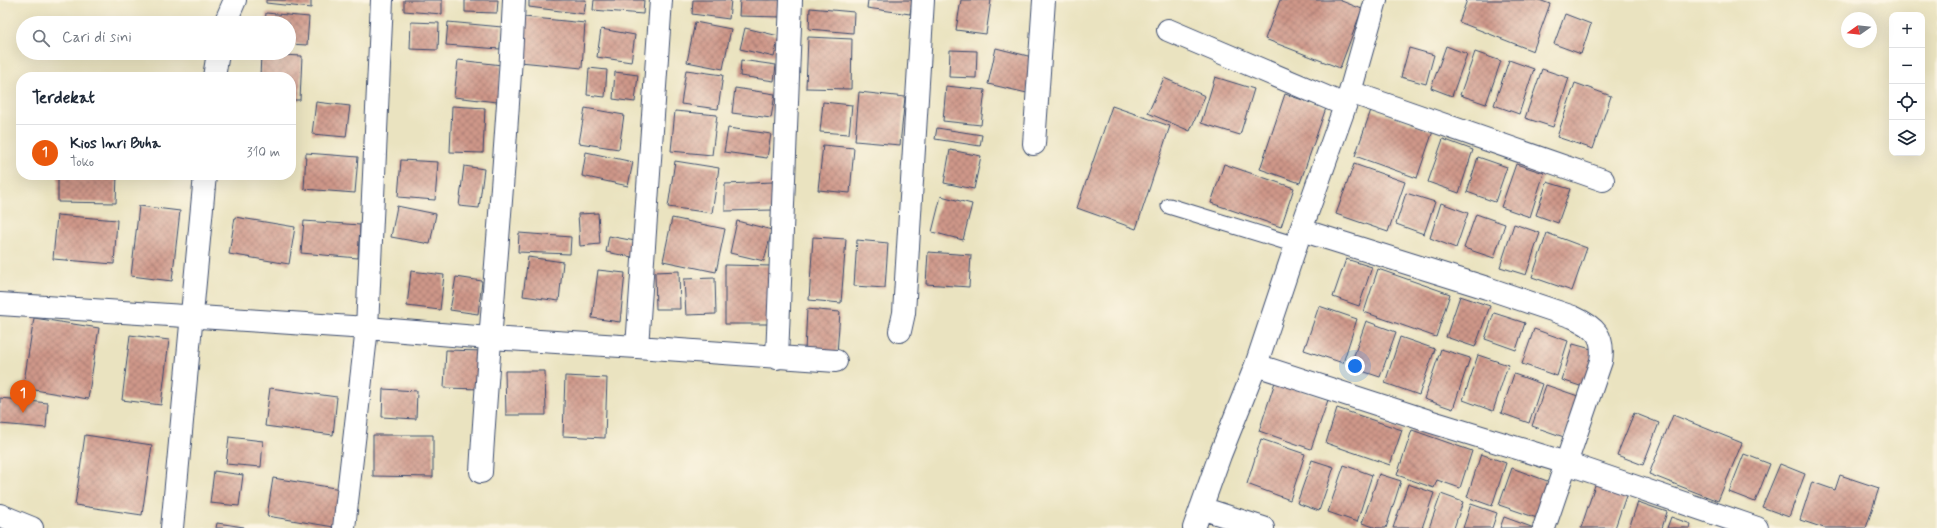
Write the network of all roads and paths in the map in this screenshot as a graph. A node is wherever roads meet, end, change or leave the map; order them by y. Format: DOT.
graph roads {
  1 [pos="235,0"];
  2 [pos="382,0"];
  3 [pos="514,0"];
  4 [pos="661,0"];
  5 [pos="791,0"];
  6 [pos="923,0"];
  7 [pos="1044,0"];
  8 [pos="1376,0"];
  9 [pos="228,16"];
  10 [pos="1168,30"];
  11 [pos="217,60"];
  12 [pos="215,72"];
  13 [pos="1348,98"];
  14 [pos="1034,144"];
  15 [pos="205,180"];
  16 [pos="1603,180"];
  17 [pos="1169,206"];
  18 [pos="1298,238"];
  19 [pos="0,304"];
  20 [pos="192,316"];
  21 [pos="367,328"];
  22 [pos="900,331"];
  23 [pos="489,338"];
  24 [pos="638,346"];
  25 [pos="777,358"];
  26 [pos="836,361"];
  27 [pos="1256,365"];
  28 [pos="1566,463"];
  29 [pos="481,472"];
  30 [pos="1202,508"];
  31 [pos="0,515"];
  32 [pos="32,528"];
  33 [pos="172,528"];
  34 [pos="344,528"];
  35 [pos="1194,528"];
  36 [pos="1263,528"];
  37 [pos="1544,528"];
  38 [pos="1757,528"];
  1 -- 9 [label="street"];
  2 -- 21 [label="street"];
  3 -- 23 [label="street"];
  4 -- 24 [label="street"];
  5 -- 25 [label="street"];
  6 -- 22 [label="street"];
  7 -- 14 [label="street"];
  8 -- 13 [label="street"];
  10 -- 13 [label="street"];
  11 -- 12 [label="street"];
  13 -- 16 [label="street"];
  13 -- 18 [label="street"];
  15 -- 20 [label="street"];
  17 -- 18 [label="lane"];
  18 -- 27 [label="street"];
  18 -- 28 [label="street"];
  19 -- 20 [label="street"];
  20 -- 21 [label="street"];
  20 -- 33 [label="street"];
  21 -- 23 [label="street"];
  21 -- 34 [label="street"];
  23 -- 24 [label="street"];
  23 -- 29 [label="street"];
  24 -- 25 [label="street"];
  25 -- 26 [label="street"];
  27 -- 28 [label="street"];
  27 -- 30 [label="street"];
  28 -- 37 [label="street"];
  28 -- 38 [label="street"];
  30 -- 35 [label="street"];
  30 -- 36 [label="street"];
  31 -- 32 [label="street"];
}
